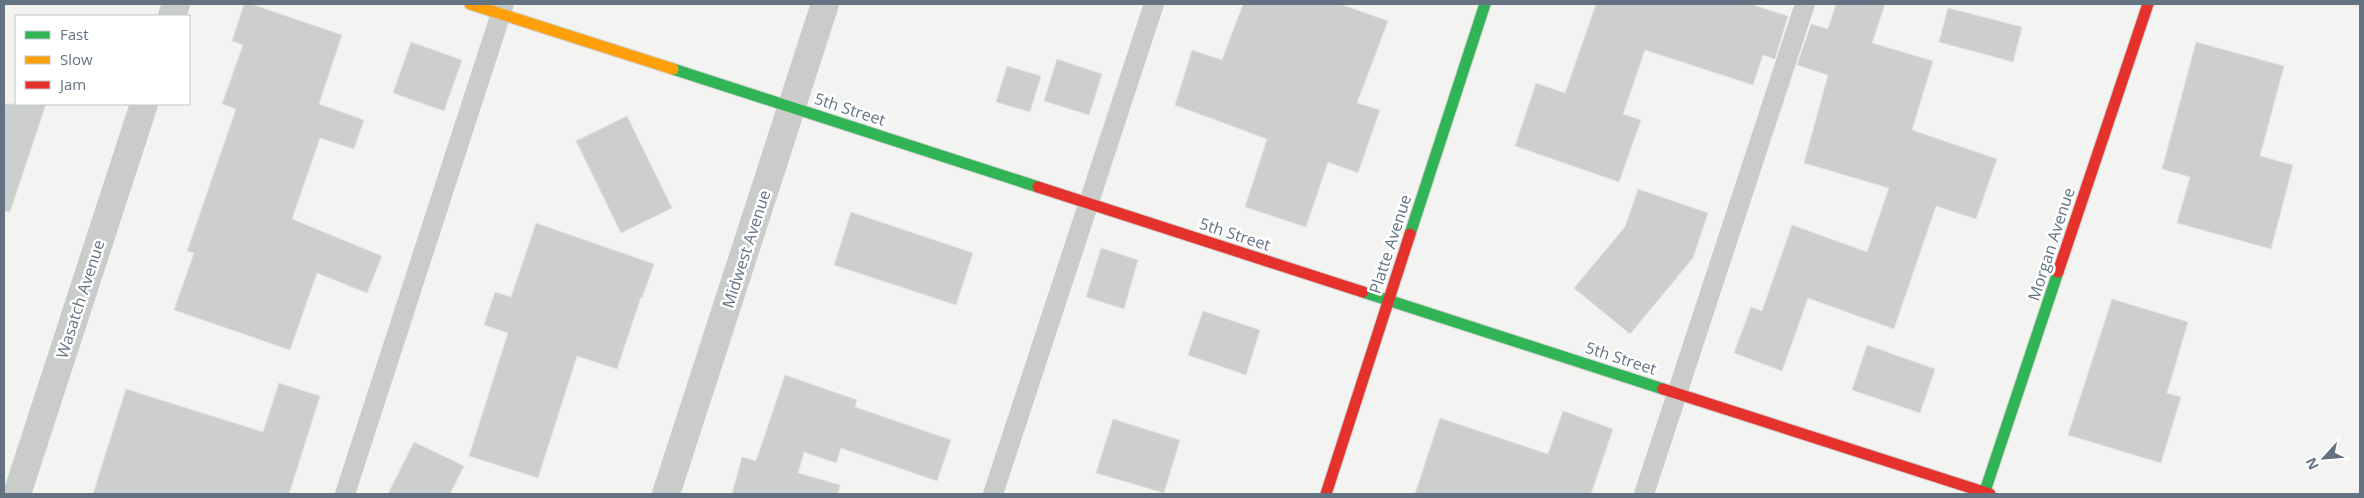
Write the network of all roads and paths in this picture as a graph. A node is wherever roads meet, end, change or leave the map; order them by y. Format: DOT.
graph roads {
  1 [pos="470,4"];
  2 [pos="825,4"];
  3 [pos="1154,4"];
  4 [pos="1484,4"];
  5 [pos="1805,4"];
  6 [pos="2148,4"];
  7 [pos="503,9"];
  8 [pos="144,105"];
  9 [pos="792,107"];
  10 [pos="1088,203"];
  11 [pos="1389,300"];
  12 [pos="1677,393"];
  13 [pos="17,494"];
  14 [pos="345,494"];
  15 [pos="666,494"];
  16 [pos="993,494"];
  17 [pos="1326,494"];
  18 [pos="1644,494"];
  19 [pos="1987,494"];
  1 -- 7 [label="street, 5th Street"];
  2 -- 9 [label="street, Midwest Avenue"];
  3 -- 10 [label="lane"];
  4 -- 11 [label="street, Platte Avenue"];
  5 -- 12 [label="lane"];
  6 -- 19 [label="street, Morgan Avenue"];
  7 -- 9 [label="street, 5th Street"];
  7 -- 14 [label="lane"];
  8 -- 13 [label="street, Wasatch Avenue"];
  9 -- 10 [label="street, 5th Street"];
  9 -- 15 [label="street, Midwest Avenue"];
  10 -- 11 [label="street, 5th Street"];
  10 -- 16 [label="lane"];
  11 -- 12 [label="street, 5th Street"];
  11 -- 17 [label="street, Platte Avenue"];
  12 -- 18 [label="lane"];
  12 -- 19 [label="street, 5th Street"];
}
